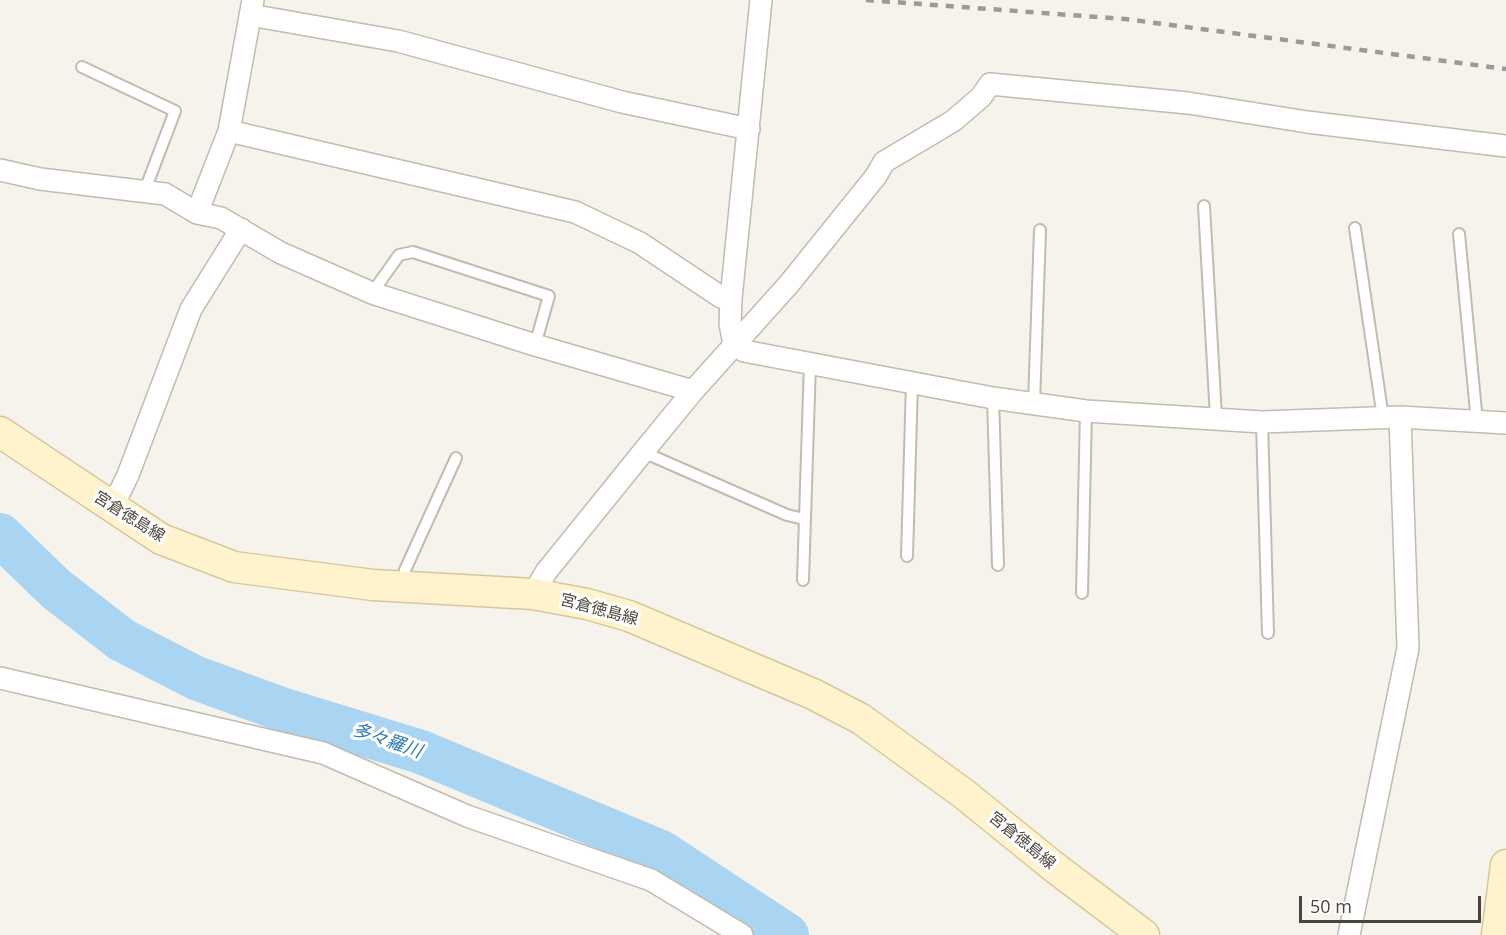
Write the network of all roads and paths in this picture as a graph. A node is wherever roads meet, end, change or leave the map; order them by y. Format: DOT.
graph roads {
  1 [pos="761,0"];
  2 [pos="252,7"];
  3 [pos="82,67"];
  4 [pos="749,129"];
  5 [pos="230,131"];
  6 [pos="1506,146"];
  7 [pos="0,170"];
  8 [pos="145,190"];
  9 [pos="1204,206"];
  10 [pos="197,213"];
  11 [pos="1355,228"];
  12 [pos="241,229"];
  13 [pos="1040,230"];
  14 [pos="1459,234"];
  15 [pos="372,293"];
  16 [pos="731,299"];
  17 [pos="734,344"];
  18 [pos="535,345"];
  19 [pos="810,363"];
  20 [pos="912,382"];
  21 [pos="693,391"];
  22 [pos="993,398"];
  23 [pos="1034,403"];
  24 [pos="1086,411"];
  25 [pos="1216,417"];
  26 [pos="1392,418"];
  27 [pos="1262,422"];
  28 [pos="1477,422"];
  29 [pos="1506,423"];
  30 [pos="0,432"];
  31 [pos="643,452"];
  32 [pos="456,458"];
  33 [pos="112,508"];
  34 [pos="804,519"];
  35 [pos="908,556"];
  36 [pos="998,565"];
  37 [pos="803,580"];
  38 [pos="404,586"];
  39 [pos="1083,593"];
  40 [pos="533,594"];
  41 [pos="1268,633"];
  42 [pos="0,678"];
  43 [pos="1506,865"];
  44 [pos="742,935"];
  45 [pos="1144,935"];
  46 [pos="1349,935"];
  47 [pos="1497,935"];
  1 -- 4 [label="street"];
  2 -- 4 [label="street"];
  2 -- 5 [label="street"];
  3 -- 8 [label="lane"];
  4 -- 16 [label="street"];
  5 -- 10 [label="street"];
  5 -- 16 [label="street"];
  6 -- 17 [label="street"];
  7 -- 8 [label="street"];
  8 -- 10 [label="street"];
  9 -- 25 [label="lane"];
  10 -- 12 [label="street"];
  11 -- 26 [label="lane"];
  12 -- 15 [label="street"];
  12 -- 33 [label="street"];
  13 -- 23 [label="lane"];
  14 -- 28 [label="lane"];
  15 -- 18 [label="street"];
  15 -- 18 [label="lane"];
  16 -- 17 [label="street"];
  17 -- 19 [label="street"];
  17 -- 21 [label="street"];
  18 -- 21 [label="street"];
  19 -- 20 [label="street"];
  19 -- 34 [label="lane"];
  20 -- 22 [label="street"];
  20 -- 35 [label="lane"];
  21 -- 31 [label="street"];
  22 -- 23 [label="street"];
  22 -- 36 [label="lane"];
  23 -- 24 [label="street"];
  24 -- 25 [label="street"];
  24 -- 39 [label="lane"];
  25 -- 27 [label="street"];
  26 -- 27 [label="street"];
  26 -- 28 [label="street"];
  26 -- 46 [label="street"];
  27 -- 41 [label="lane"];
  28 -- 29 [label="street"];
  30 -- 33 [label="main road, 宮倉徳島線"];
  31 -- 34 [label="lane"];
  31 -- 40 [label="street"];
  32 -- 38 [label="lane"];
  33 -- 38 [label="main road, 宮倉徳島線"];
  34 -- 37 [label="lane"];
  38 -- 40 [label="main road, 宮倉徳島線"];
  40 -- 45 [label="main road, 宮倉徳島線"];
  42 -- 44 [label="street"];
  43 -- 47 [label="main road"];
}
